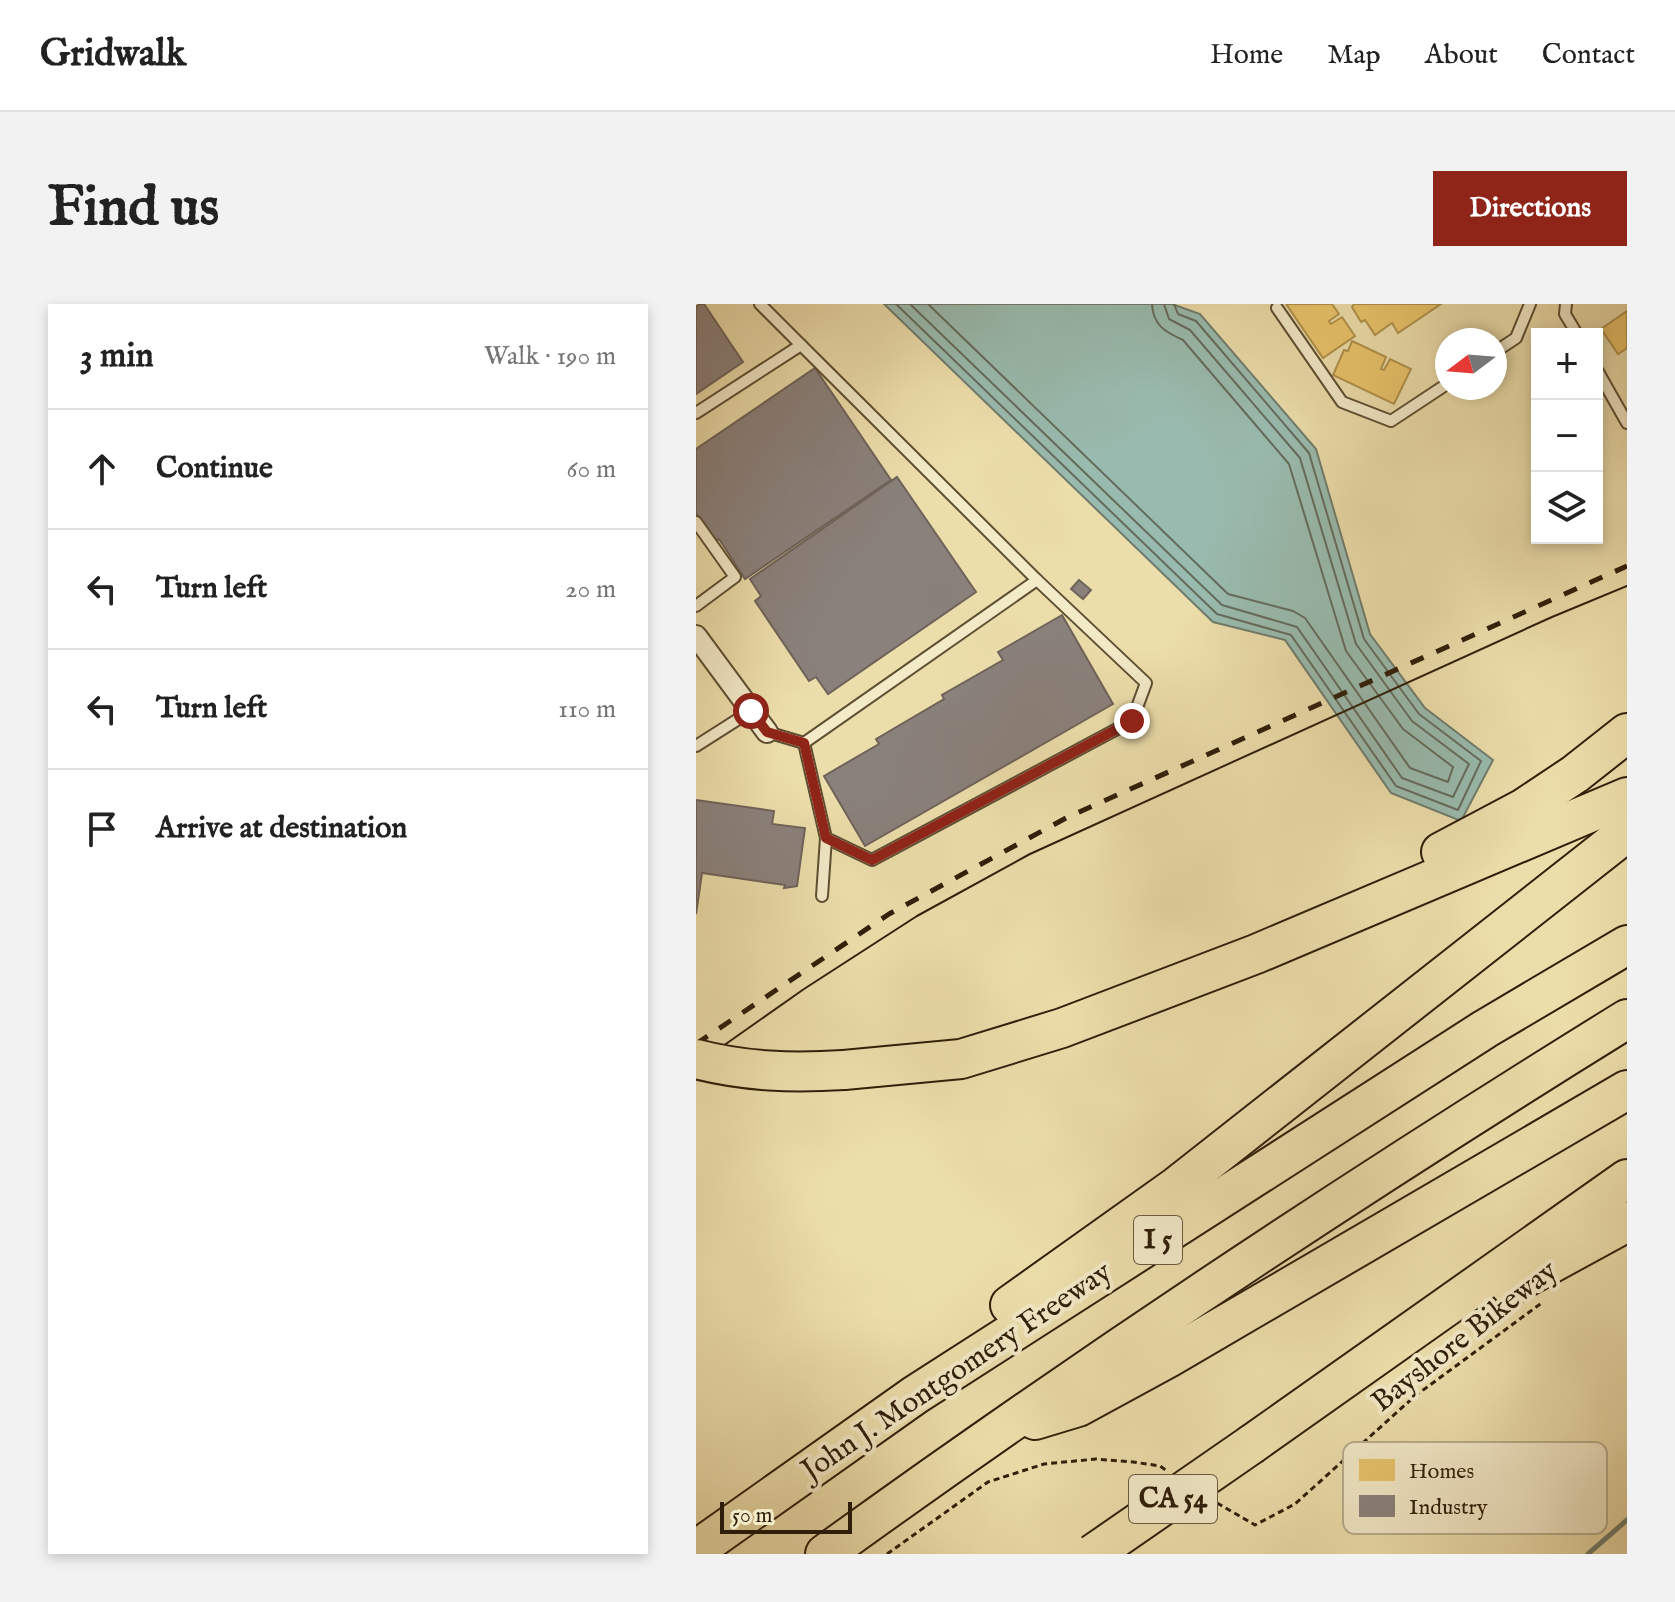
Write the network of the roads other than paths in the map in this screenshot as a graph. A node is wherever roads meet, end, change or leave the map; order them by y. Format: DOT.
graph roads {
  1 [pos="760,304"];
  2 [pos="1530,304"];
  3 [pos="1566,304"];
  4 [pos="1277,308"];
  5 [pos="1573,328"];
  6 [pos="1507,344"];
  7 [pos="801,345"];
  8 [pos="1603,381"];
  9 [pos="1435,392"];
  10 [pos="696,413"];
  11 [pos="1627,423"];
  12 [pos="696,522"];
  13 [pos="1037,580"];
  14 [pos="696,606"];
  15 [pos="696,636"];
  16 [pos="751,711"];
  17 [pos="767,732"];
  18 [pos="1627,733"];
  19 [pos="804,743"];
  20 [pos="696,746"];
  21 [pos="1627,797"];
  22 [pos="1627,832"];
  23 [pos="826,838"];
  24 [pos="822,896"];
  25 [pos="1627,945"];
  26 [pos="1175,986"];
  27 [pos="1627,1019"];
  28 [pos="696,1059"];
  29 [pos="1627,1090"];
  30 [pos="1627,1179"];
  31 [pos="1627,1222"];
  32 [pos="1354,1373"];
  33 [pos="915,1395"];
  34 [pos="991,1434"];
  35 [pos="697,1549"];
  36 [pos="825,1554"];
  37 [pos="1093,1554"];
  1 -- 7 [label="lane"];
  2 -- 6 [label="lane"];
  3 -- 5 [label="lane"];
  4 -- 9 [label="lane"];
  7 -- 10 [label="lane"];
  7 -- 13 [label="lane"];
  8 -- 11 [label="lane"];
  12 -- 14 [label="lane"];
  13 -- 19 [label="lane"];
  13 -- 23 [label="lane"];
  15 -- 16 [label="street"];
  16 -- 17 [label="street"];
  16 -- 20 [label="lane"];
  17 -- 19 [label="lane"];
  18 -- 26 [label="highway"];
  19 -- 23 [label="lane"];
  21 -- 26 [label="highway"];
  22 -- 33 [label="highway"];
  23 -- 24 [label="lane"];
  25 -- 33 [label="highway, John J. Montgomery Freeway / I 5"];
  26 -- 28 [label="highway, bridge"];
  27 -- 34 [label="highway, I 5"];
  29 -- 34 [label="highway"];
  30 -- 32 [label="highway"];
  31 -- 32 [label="highway"];
  32 -- 37 [label="highway, CA 54, bridge"];
  33 -- 35 [label="highway, John J. Montgomery Freeway / I 5"];
  34 -- 36 [label="highway, I 5"];
}
